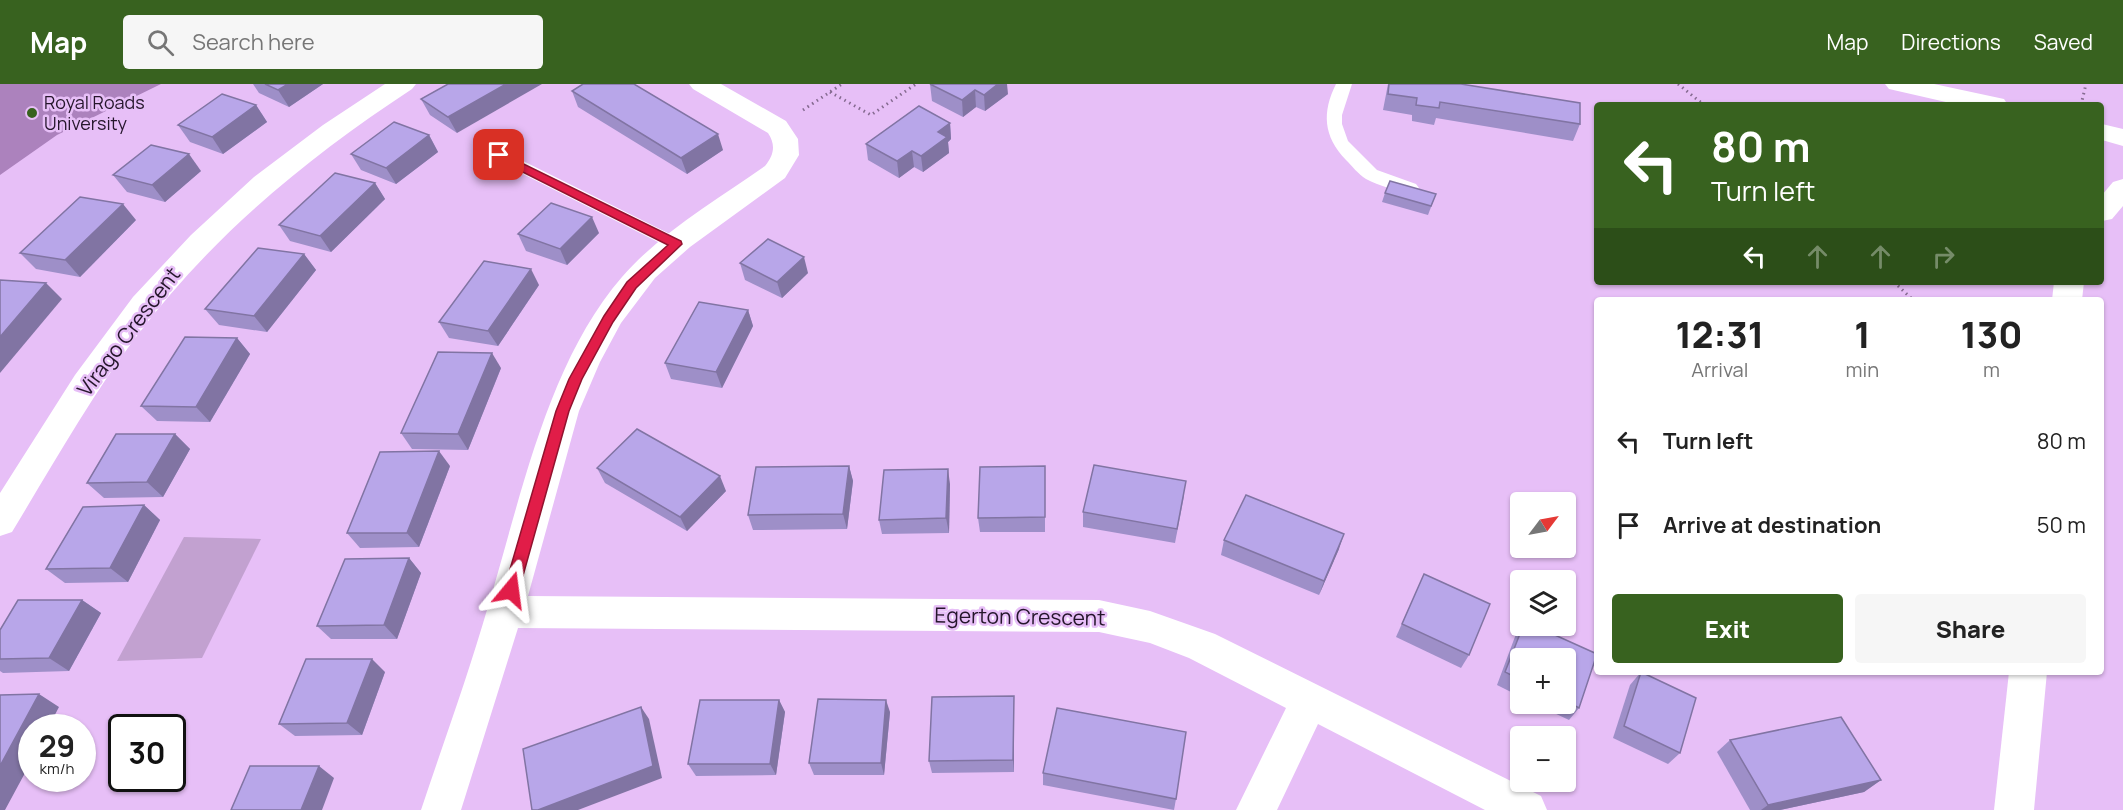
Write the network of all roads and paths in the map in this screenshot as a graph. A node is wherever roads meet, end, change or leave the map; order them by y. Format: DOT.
graph roads {
  1 [pos="403,84"];
  2 [pos="702,84"];
  3 [pos="842,84"];
  4 [pos="916,84"];
  5 [pos="1344,84"];
  6 [pos="1678,84"];
  7 [pos="1898,84"];
  8 [pos="2086,84"];
  9 [pos="830,92"];
  10 [pos="1700,102"];
  11 [pos="1981,102"];
  12 [pos="2082,102"];
  13 [pos="2104,133"];
  14 [pos="782,137"];
  15 [pos="2123,138"];
  16 [pos="499,155"];
  17 [pos="1410,188"];
  18 [pos="2123,188"];
  19 [pos="2104,210"];
  20 [pos="676,244"];
  21 [pos="1897,285"];
  22 [pos="1910,297"];
  23 [pos="0,522"];
  24 [pos="505,612"];
  25 [pos="2028,675"];
  26 [pos="1309,701"];
  27 [pos="441,810"];
  28 [pos="1256,810"];
  29 [pos="1527,810"];
  30 [pos="2014,810"];
  1 -- 23 [label="street, Virago Crescent"];
  2 -- 14 [label="street"];
  3 -- 9 [label="path"];
  4 -- 9 [label="path"];
  5 -- 17 [label="lane"];
  6 -- 10 [label="path"];
  7 -- 11 [label="street"];
  8 -- 12 [label="path"];
  9 -- 14 [label="path"];
  13 -- 15 [label="street"];
  14 -- 20 [label="street"];
  16 -- 20 [label="lane"];
  18 -- 19 [label="street"];
  20 -- 24 [label="street"];
  21 -- 22 [label="path"];
  24 -- 26 [label="street, Egerton Crescent"];
  24 -- 27 [label="street"];
  25 -- 30 [label="street"];
  26 -- 28 [label="street"];
  26 -- 29 [label="street, Egerton Crescent"];
}
